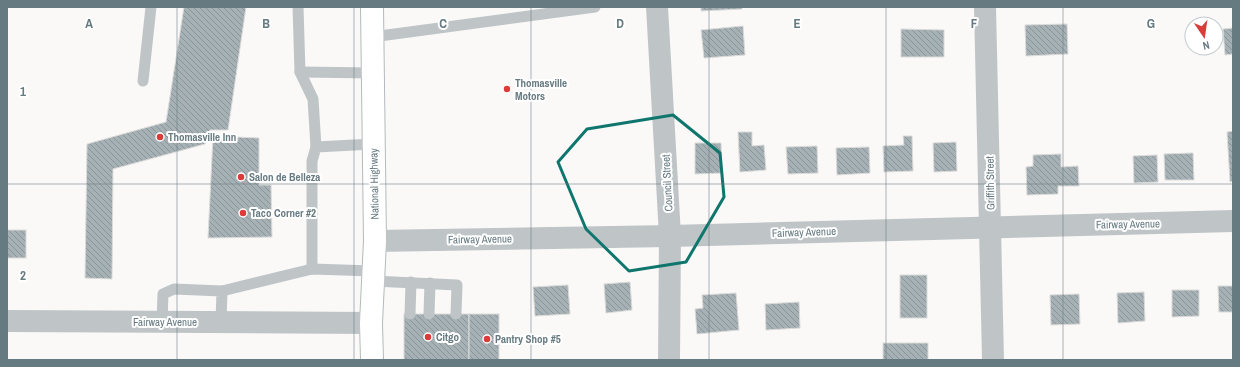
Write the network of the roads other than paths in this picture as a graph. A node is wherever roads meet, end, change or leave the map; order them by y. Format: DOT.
graph roads {
  1 [pos="151,7"];
  2 [pos="298,7"];
  3 [pos="372,7"];
  4 [pos="595,7"];
  5 [pos="657,7"];
  6 [pos="985,7"];
  7 [pos="372,37"];
  8 [pos="300,72"];
  9 [pos="373,73"];
  10 [pos="143,81"];
  11 [pos="373,144"];
  12 [pos="316,147"];
  13 [pos="1233,221"];
  14 [pos="991,227"];
  15 [pos="670,236"];
  16 [pos="375,241"];
  17 [pos="312,269"];
  18 [pos="373,276"];
  19 [pos="411,282"];
  20 [pos="430,283"];
  21 [pos="222,291"];
  22 [pos="410,314"];
  23 [pos="429,314"];
  24 [pos="456,314"];
  25 [pos="7,321"];
  26 [pos="162,322"];
  27 [pos="221,322"];
  28 [pos="371,323"];
  29 [pos="372,360"];
  30 [pos="669,360"];
  31 [pos="993,360"];
  1 -- 10 [label="lane"];
  2 -- 8 [label="lane"];
  3 -- 7 [label="main road, National Highway"];
  4 -- 7 [label="lane"];
  5 -- 15 [label="street, Council Street"];
  6 -- 14 [label="street, Griffith Street"];
  7 -- 9 [label="main road, National Highway"];
  8 -- 9 [label="lane"];
  8 -- 12 [label="lane"];
  9 -- 11 [label="main road, National Highway"];
  11 -- 12 [label="lane"];
  11 -- 16 [label="main road, National Highway"];
  12 -- 17 [label="lane"];
  13 -- 14 [label="street, Fairway Avenue"];
  14 -- 15 [label="street, Fairway Avenue"];
  14 -- 31 [label="street, Griffith Street"];
  15 -- 16 [label="street, Fairway Avenue"];
  15 -- 30 [label="street, Council Street"];
  16 -- 18 [label="main road, National Highway"];
  17 -- 18 [label="lane"];
  17 -- 21 [label="lane"];
  18 -- 19 [label="lane"];
  18 -- 28 [label="main road, National Highway"];
  19 -- 20 [label="lane"];
  19 -- 22 [label="lane"];
  20 -- 23 [label="lane"];
  20 -- 24 [label="lane"];
  21 -- 26 [label="lane"];
  21 -- 27 [label="lane"];
  25 -- 26 [label="street, Fairway Avenue"];
  26 -- 27 [label="street, Fairway Avenue"];
  27 -- 28 [label="street, Fairway Avenue"];
  28 -- 29 [label="main road, National Highway"];
}
